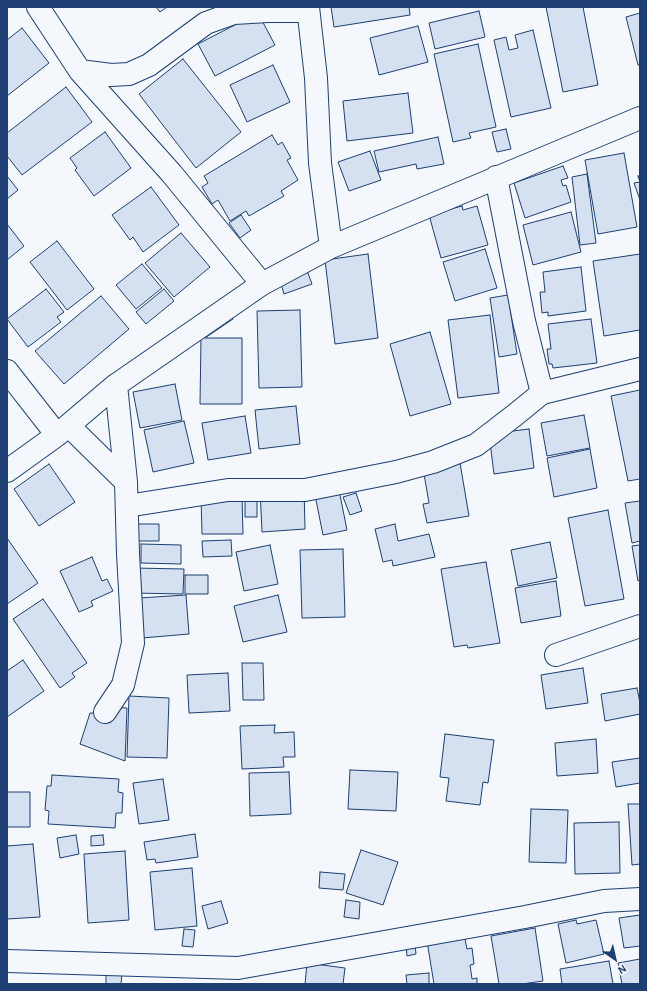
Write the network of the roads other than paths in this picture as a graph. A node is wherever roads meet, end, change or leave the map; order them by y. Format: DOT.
graph roads {
  1 [pos="38,7"];
  2 [pos="308,9"];
  3 [pos="80,71"];
  4 [pos="640,118"];
  5 [pos="496,177"];
  6 [pos="331,247"];
  7 [pos="262,284"];
  8 [pos="640,370"];
  9 [pos="7,371"];
  10 [pos="116,386"];
  11 [pos="542,393"];
  12 [pos="63,430"];
  13 [pos="7,472"];
  14 [pos="126,482"];
  15 [pos="127,506"];
  16 [pos="640,626"];
  17 [pos="556,655"];
  18 [pos="105,712"];
  19 [pos="640,899"];
  20 [pos="7,961"];
  1 -- 3 [label="street"];
  2 -- 3 [label="street"];
  2 -- 6 [label="street"];
  3 -- 7 [label="street"];
  4 -- 5 [label="street"];
  5 -- 6 [label="street"];
  5 -- 11 [label="street"];
  6 -- 7 [label="street"];
  7 -- 10 [label="street"];
  8 -- 11 [label="street"];
  9 -- 12 [label="street"];
  10 -- 12 [label="street"];
  10 -- 14 [label="street"];
  11 -- 15 [label="street"];
  12 -- 13 [label="street"];
  12 -- 14 [label="street"];
  14 -- 15 [label="street"];
  15 -- 18 [label="street"];
  16 -- 17 [label="street"];
  19 -- 20 [label="street"];
}
